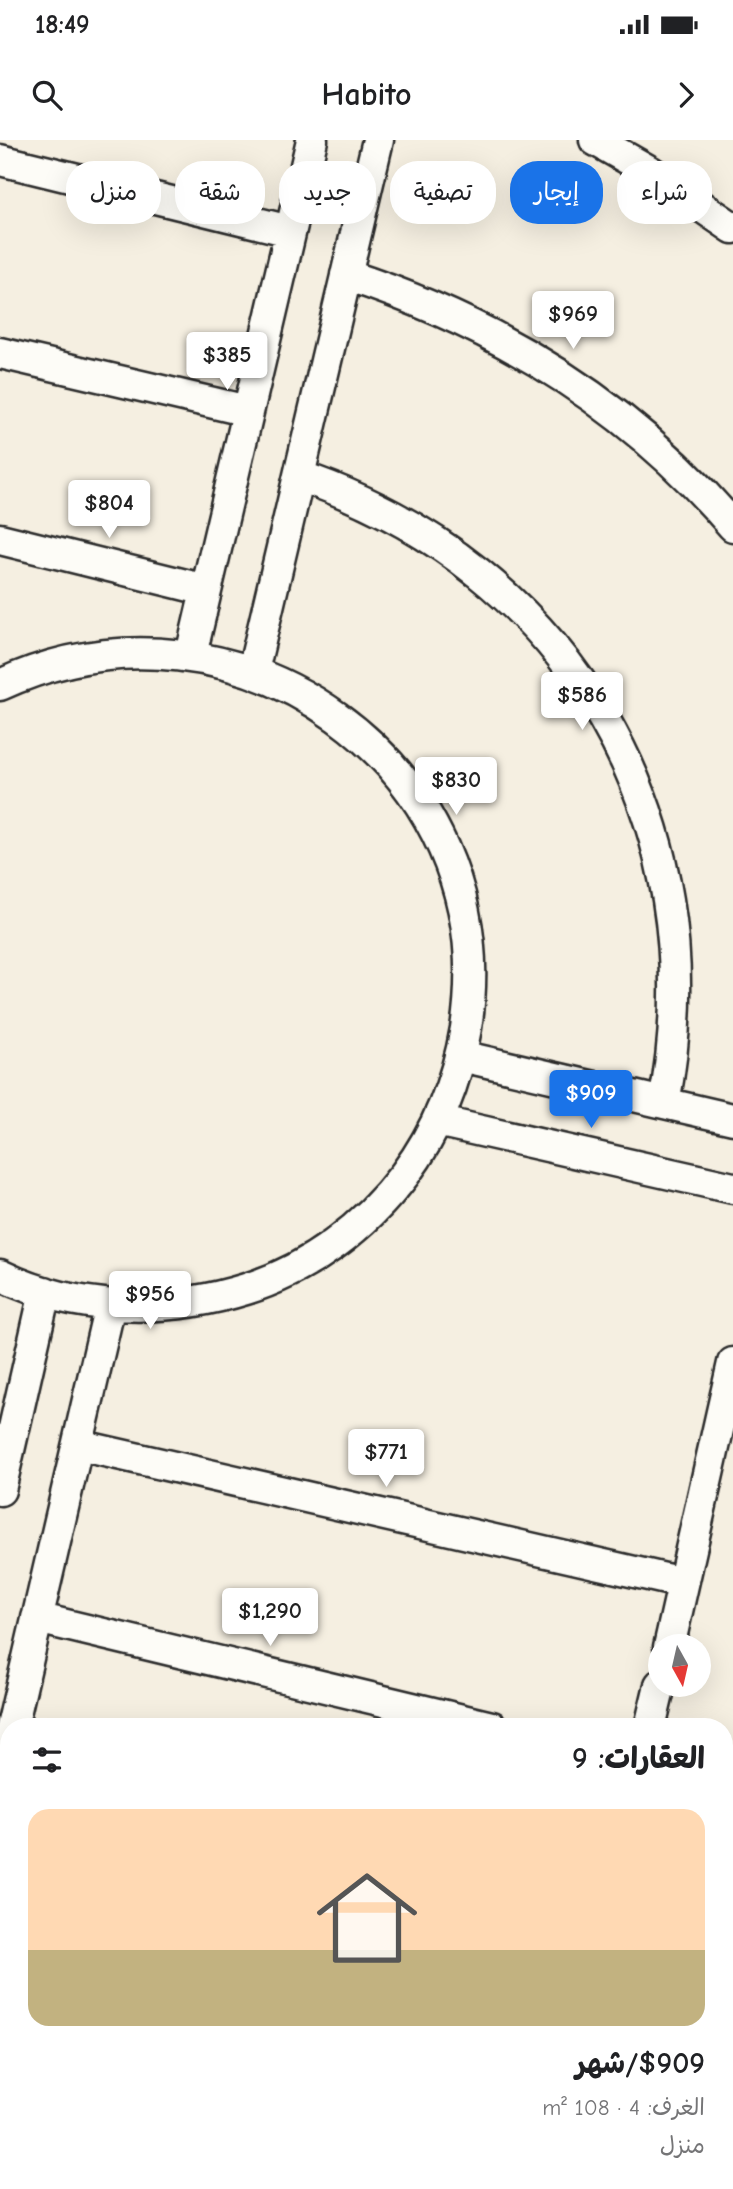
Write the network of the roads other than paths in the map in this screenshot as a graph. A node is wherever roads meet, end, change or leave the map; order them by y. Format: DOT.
graph roads {
  1 [pos="312,140"];
  2 [pos="378,140"];
  3 [pos="595,140"];
  4 [pos="0,160"];
  5 [pos="733,228"];
  6 [pos="290,231"];
  7 [pos="346,275"];
  8 [pos="0,353"];
  9 [pos="248,411"];
  10 [pos="299,476"];
  11 [pos="728,510"];
  12 [pos="0,539"];
  13 [pos="206,590"];
  14 [pos="191,655"];
  15 [pos="253,671"];
  16 [pos="0,685"];
  17 [pos="461,1056"];
  18 [pos="664,1103"];
  19 [pos="733,1119"];
  20 [pos="437,1121"];
  21 [pos="733,1188"];
  22 [pos="0,1275"];
  23 [pos="45,1292"];
  24 [pos="110,1305"];
  25 [pos="733,1363"];
  26 [pos="78,1445"];
  27 [pos="0,1490"];
  28 [pos="683,1583"];
  29 [pos="37,1618"];
  30 [pos="672,1634"];
  31 [pos="657,1698"];
  32 [pos="14,1718"];
  33 [pos="454,1718"];
  34 [pos="652,1718"];
  1 -- 6 [label="street"];
  2 -- 7 [label="street"];
  3 -- 5 [label="street"];
  4 -- 6 [label="street"];
  6 -- 9 [label="street"];
  7 -- 10 [label="street"];
  7 -- 11 [label="street"];
  8 -- 9 [label="street"];
  9 -- 13 [label="street"];
  10 -- 15 [label="street"];
  10 -- 18 [label="street"];
  12 -- 13 [label="street"];
  13 -- 14 [label="street"];
  14 -- 15 [label="street"];
  14 -- 16 [label="street"];
  15 -- 17 [label="street"];
  17 -- 18 [label="street"];
  17 -- 20 [label="street"];
  18 -- 19 [label="street"];
  20 -- 21 [label="street"];
  20 -- 24 [label="street"];
  22 -- 23 [label="street"];
  23 -- 24 [label="street"];
  23 -- 27 [label="street"];
  24 -- 26 [label="street"];
  25 -- 28 [label="street"];
  26 -- 28 [label="street"];
  26 -- 29 [label="street"];
  28 -- 30 [label="street"];
  29 -- 32 [label="street"];
  29 -- 33 [label="street"];
  31 -- 34 [label="street"];
}
